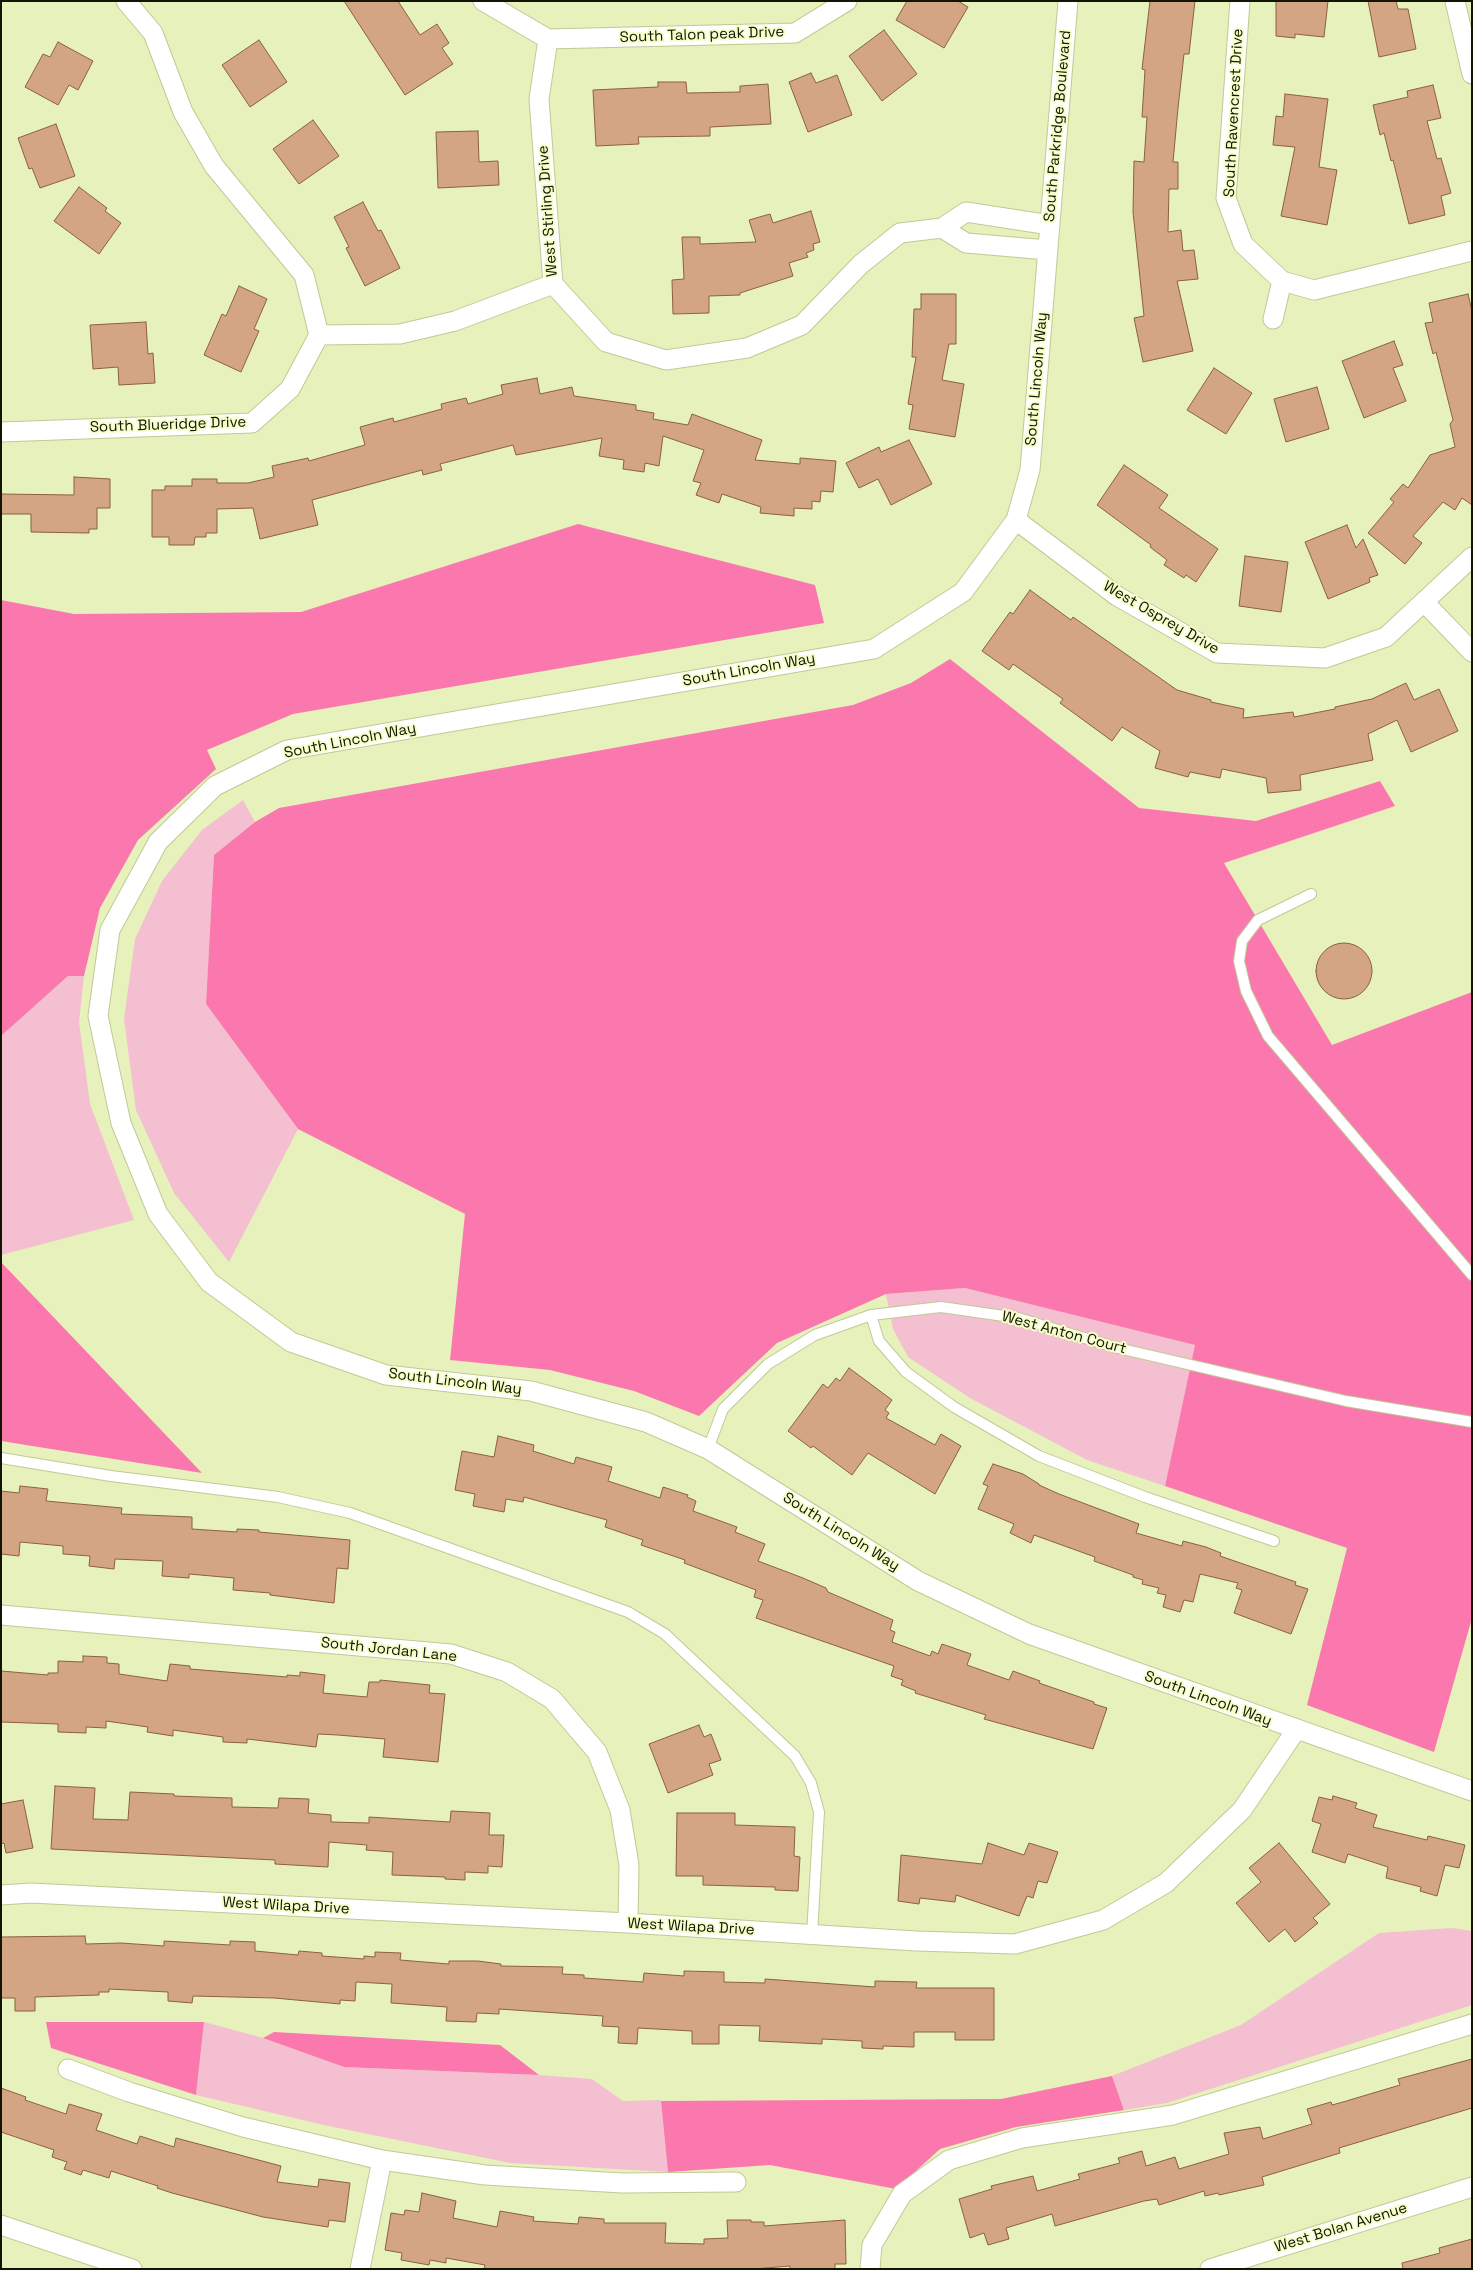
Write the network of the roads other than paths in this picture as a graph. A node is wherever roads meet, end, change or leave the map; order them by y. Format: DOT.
graph roads {
  1 [pos="126,1"];
  2 [pos="483,1"];
  3 [pos="847,1"];
  4 [pos="1068,1"];
  5 [pos="1240,1"];
  6 [pos="1455,1"];
  7 [pos="548,39"];
  8 [pos="1472,74"];
  9 [pos="1050,225"];
  10 [pos="942,228"];
  11 [pos="1048,250"];
  12 [pos="1472,251"];
  13 [pos="1282,281"];
  14 [pos="553,284"];
  15 [pos="1274,319"];
  16 [pos="319,335"];
  17 [pos="1,432"];
  18 [pos="1016,520"];
  19 [pos="1472,557"];
  20 [pos="1424,602"];
  21 [pos="1472,652"];
  22 [pos="1311,894"];
  23 [pos="1472,1275"];
  24 [pos="871,1315"];
  25 [pos="1472,1422"];
  26 [pos="708,1450"];
  27 [pos="1,1458"];
  28 [pos="1274,1541"];
  29 [pos="1,1615"];
  30 [pos="1296,1730"];
  31 [pos="1472,1792"];
  32 [pos="1,1895"];
  33 [pos="628,1924"];
  34 [pos="812,1935"];
  35 [pos="1472,2024"];
  36 [pos="68,2069"];
  37 [pos="382,2160"];
  38 [pos="736,2182"];
  39 [pos="1472,2187"];
  40 [pos="1,2225"];
  41 [pos="132,2269"];
  42 [pos="360,2269"];
  43 [pos="870,2269"];
  44 [pos="1210,2269"];
  1 -- 16 [label="street"];
  2 -- 7 [label="street"];
  3 -- 7 [label="street, South Talon peak Drive"];
  4 -- 9 [label="street, South Parkridge Boulevard"];
  5 -- 13 [label="street, South Ravencrest Drive"];
  6 -- 8 [label="street"];
  7 -- 14 [label="street, West Stirling Drive"];
  9 -- 10 [label="street"];
  9 -- 11 [label="street, South Parkridge Boulevard"];
  10 -- 11 [label="street"];
  10 -- 14 [label="street, West Stirling Drive"];
  11 -- 18 [label="street, South Lincoln Way"];
  12 -- 13 [label="street, South Ravencrest Drive"];
  13 -- 15 [label="street"];
  14 -- 16 [label="street"];
  16 -- 17 [label="street, South Blueridge Drive"];
  18 -- 20 [label="street, West Osprey Drive"];
  18 -- 26 [label="street, South Lincoln Way"];
  19 -- 20 [label="street, West Osprey Drive"];
  20 -- 21 [label="street"];
  22 -- 23 [label="lane"];
  24 -- 25 [label="lane, West Anton Court"];
  24 -- 26 [label="lane, West Anton Court"];
  24 -- 28 [label="lane"];
  26 -- 30 [label="street, South Lincoln Way"];
  27 -- 34 [label="lane"];
  29 -- 33 [label="street, South Jordan Lane"];
  30 -- 31 [label="street, South Lincoln Way"];
  30 -- 34 [label="street, West Wilapa Drive"];
  32 -- 33 [label="street, West Wilapa Drive"];
  33 -- 34 [label="street, West Wilapa Drive"];
  35 -- 43 [label="street"];
  36 -- 37 [label="street"];
  37 -- 38 [label="street"];
  37 -- 42 [label="street"];
  39 -- 44 [label="street, West Bolan Avenue"];
  40 -- 41 [label="street"];
}
